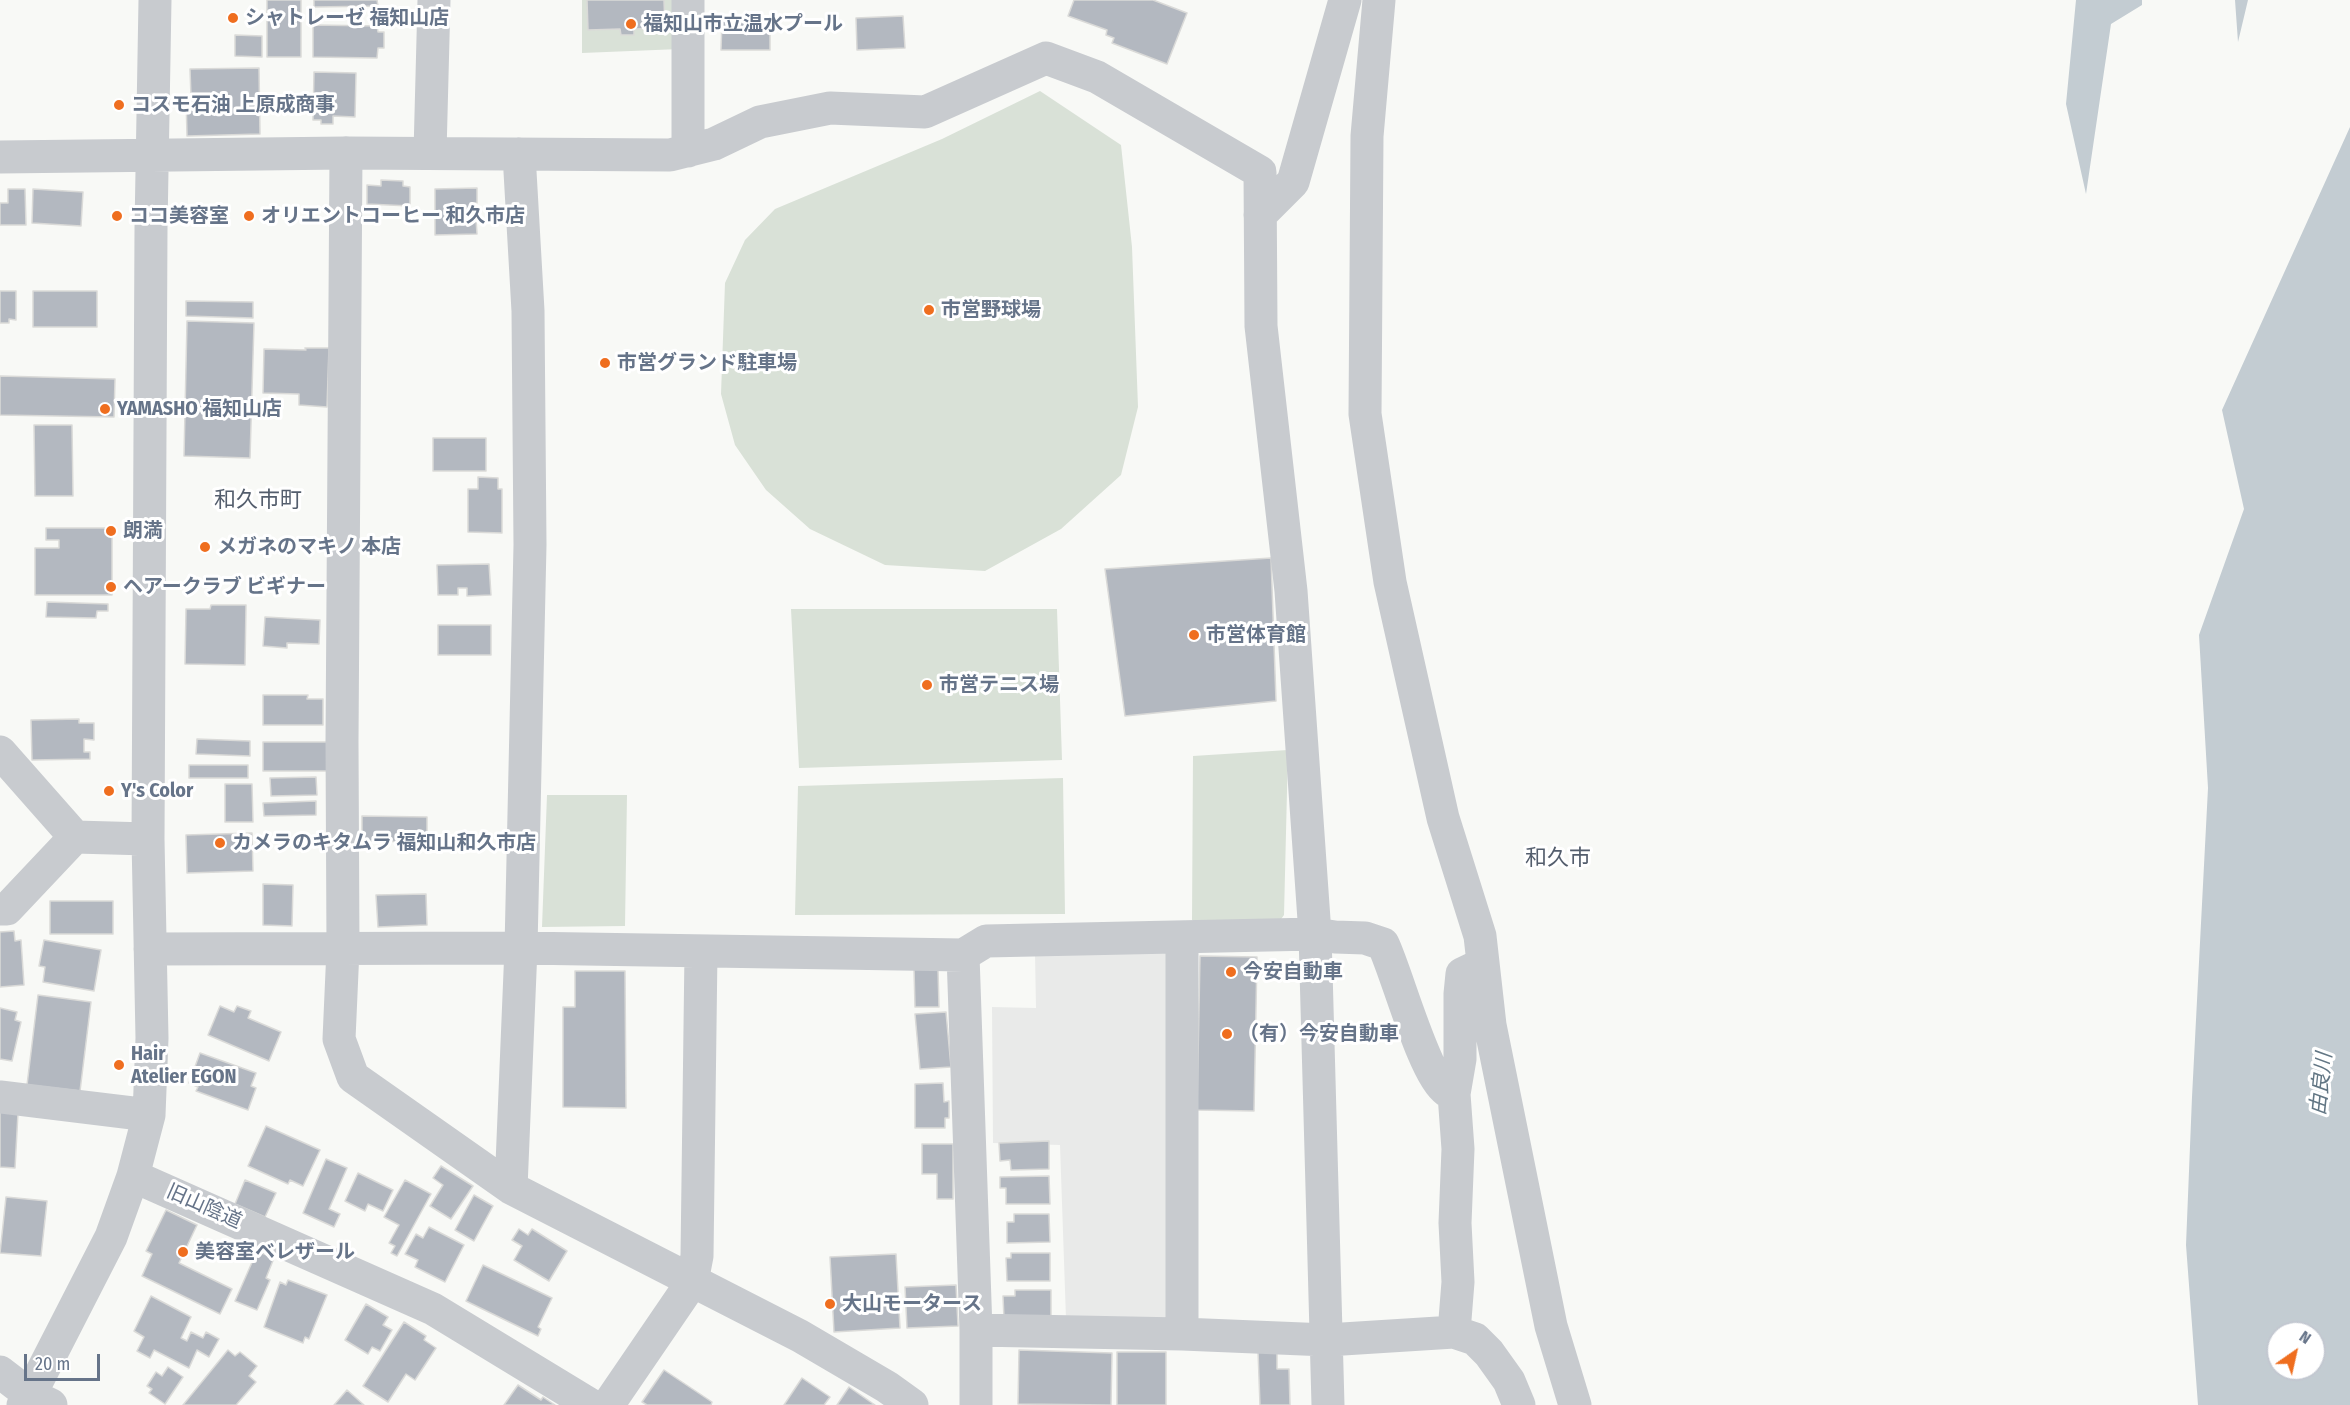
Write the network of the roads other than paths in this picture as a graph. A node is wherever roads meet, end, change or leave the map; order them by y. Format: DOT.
graph roads {
  1 [pos="155,0"];
  2 [pos="434,0"];
  3 [pos="688,0"];
  4 [pos="1345,0"];
  5 [pos="1379,0"];
  6 [pos="688,151"];
  7 [pos="346,153"];
  8 [pos="430,153"];
  9 [pos="152,154"];
  10 [pos="519,154"];
  11 [pos="0,157"];
  12 [pos="1260,216"];
  13 [pos="0,752"];
  14 [pos="75,837"];
  15 [pos="148,839"];
  16 [pos="0,909"];
  17 [pos="1315,934"];
  18 [pos="1182,937"];
  19 [pos="521,948"];
  20 [pos="150,949"];
  21 [pos="343,949"];
  22 [pos="701,951"];
  23 [pos="963,955"];
  24 [pos="1483,964"];
  25 [pos="1454,1094"];
  26 [pos="0,1097"];
  27 [pos="148,1115"];
  28 [pos="133,1176"];
  29 [pos="511,1188"];
  30 [pos="692,1282"];
  31 [pos="976,1330"];
  32 [pos="1454,1332"];
  33 [pos="1182,1334"];
  34 [pos="1327,1340"];
  35 [pos="0,1372"];
  36 [pos="35,1403"];
  37 [pos="591,1405"];
  38 [pos="609,1405"];
  39 [pos="912,1405"];
  40 [pos="976,1405"];
  41 [pos="1328,1405"];
  42 [pos="1519,1405"];
  43 [pos="1575,1405"];
  1 -- 9 [label="street"];
  2 -- 8 [label="street"];
  3 -- 6 [label="street"];
  4 -- 12 [label="street"];
  5 -- 24 [label="street"];
  6 -- 10 [label="street"];
  6 -- 12 [label="street"];
  7 -- 8 [label="street"];
  7 -- 9 [label="street"];
  7 -- 21 [label="street"];
  8 -- 10 [label="street"];
  9 -- 11 [label="street"];
  9 -- 15 [label="street"];
  10 -- 19 [label="street"];
  12 -- 17 [label="street"];
  13 -- 14 [label="street"];
  14 -- 15 [label="street"];
  14 -- 16 [label="street"];
  15 -- 20 [label="street"];
  17 -- 18 [label="street"];
  17 -- 25 [label="street"];
  17 -- 34 [label="street"];
  18 -- 23 [label="street"];
  18 -- 33 [label="street"];
  19 -- 21 [label="street"];
  19 -- 22 [label="street"];
  19 -- 29 [label="street"];
  20 -- 21 [label="street"];
  20 -- 27 [label="street"];
  21 -- 29 [label="street"];
  22 -- 23 [label="street"];
  22 -- 30 [label="street"];
  23 -- 31 [label="street"];
  24 -- 25 [label="street"];
  24 -- 43 [label="street"];
  25 -- 32 [label="street"];
  26 -- 27 [label="street"];
  27 -- 28 [label="street"];
  28 -- 36 [label="street"];
  28 -- 37 [label="street, 旧山陰道"];
  29 -- 30 [label="street"];
  30 -- 38 [label="street"];
  30 -- 39 [label="street"];
  31 -- 33 [label="street"];
  31 -- 40 [label="street"];
  32 -- 34 [label="street"];
  32 -- 42 [label="street"];
  33 -- 34 [label="street"];
  34 -- 41 [label="street"];
  35 -- 36 [label="street"];
}
